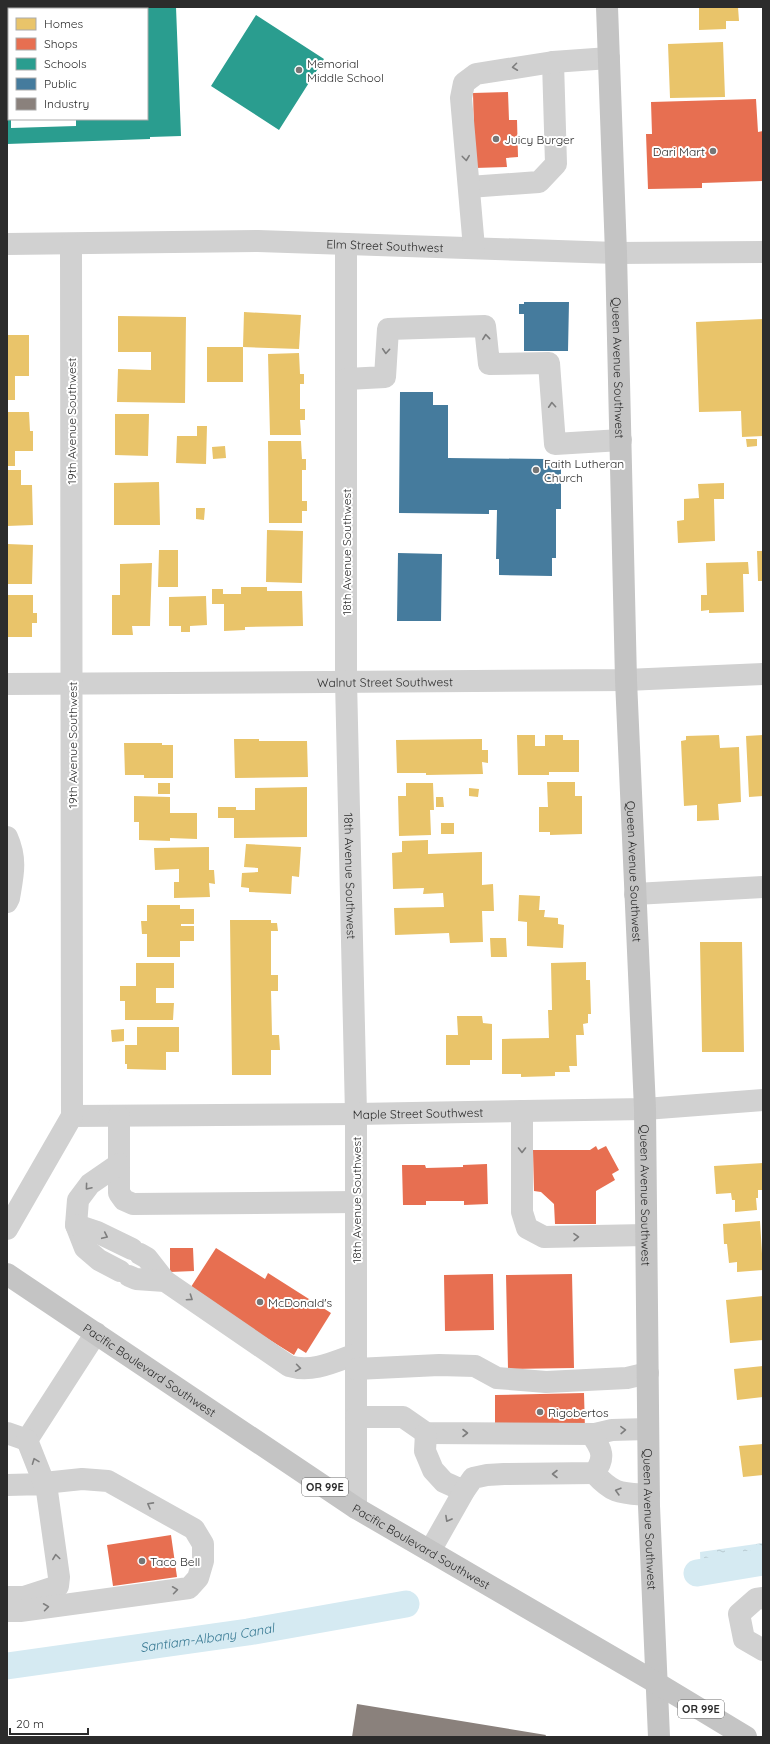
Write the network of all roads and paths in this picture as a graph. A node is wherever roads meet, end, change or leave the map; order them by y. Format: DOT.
graph roads {
  1 [pos="607,7"];
  2 [pos="609,58"];
  3 [pos="553,62"];
  4 [pos="469,187"];
  5 [pos="7,244"];
  6 [pos="71,244"];
  7 [pos="346,244"];
  8 [pos="474,248"];
  9 [pos="763,252"];
  10 [pos="616,253"];
  11 [pos="346,380"];
  12 [pos="620,440"];
  13 [pos="763,674"];
  14 [pos="346,680"];
  15 [pos="626,680"];
  16 [pos="7,684"];
  17 [pos="72,684"];
  18 [pos="7,837"];
  19 [pos="763,887"];
  20 [pos="636,894"];
  21 [pos="7,902"];
  22 [pos="763,1100"];
  23 [pos="645,1109"];
  24 [pos="522,1111"];
  25 [pos="356,1114"];
  26 [pos="72,1116"];
  27 [pos="119,1116"];
  28 [pos="119,1164"];
  29 [pos="356,1202"];
  30 [pos="76,1225"];
  31 [pos="7,1229"];
  32 [pos="646,1235"];
  33 [pos="7,1274"];
  34 [pos="165,1282"];
  35 [pos="96,1333"];
  36 [pos="356,1362"];
  37 [pos="648,1373"];
  38 [pos="356,1417"];
  39 [pos="648,1429"];
  40 [pos="426,1433"];
  41 [pos="591,1434"];
  42 [pos="17,1436"];
  43 [pos="594,1473"];
  44 [pos="7,1485"];
  45 [pos="464,1492"];
  46 [pos="649,1495"];
  47 [pos="356,1508"];
  48 [pos="430,1551"];
  49 [pos="7,1597"];
  50 [pos="763,1598"];
  51 [pos="7,1611"];
  52 [pos="763,1650"];
  53 [pos="655,1682"];
  54 [pos="659,1737"];
  55 [pos="746,1737"];
  1 -- 2 [label="main road, Queen Avenue Southwest"];
  2 -- 3 [label="street"];
  2 -- 10 [label="main road, Queen Avenue Southwest"];
  3 -- 4 [label="street"];
  3 -- 4 [label="street, one-way"];
  4 -- 8 [label="street"];
  5 -- 6 [label="street, Elm Street Southwest"];
  6 -- 7 [label="street, Elm Street Southwest"];
  6 -- 17 [label="street, 19th Avenue Southwest"];
  7 -- 8 [label="street, Elm Street Southwest"];
  7 -- 11 [label="street, 18th Avenue Southwest"];
  8 -- 10 [label="street, Elm Street Southwest"];
  9 -- 10 [label="street, Elm Street Southwest"];
  10 -- 12 [label="main road, Queen Avenue Southwest"];
  12 -- 11 [label="street, one-way"];
  11 -- 14 [label="street, 18th Avenue Southwest"];
  12 -- 15 [label="main road, Queen Avenue Southwest"];
  13 -- 15 [label="street, Walnut Street Southwest"];
  14 -- 15 [label="street, Walnut Street Southwest"];
  14 -- 17 [label="street, Walnut Street Southwest"];
  14 -- 25 [label="street, 18th Avenue Southwest"];
  15 -- 20 [label="main road, Queen Avenue Southwest"];
  16 -- 17 [label="street, Walnut Street Southwest"];
  17 -- 26 [label="street, 19th Avenue Southwest"];
  18 -- 21 [label="street"];
  19 -- 20 [label="street"];
  20 -- 23 [label="main road, Queen Avenue Southwest"];
  22 -- 23 [label="street, Maple Street Southwest"];
  23 -- 24 [label="street, Maple Street Southwest"];
  23 -- 32 [label="main road, Queen Avenue Southwest"];
  24 -- 25 [label="street, Maple Street Southwest"];
  24 -- 32 [label="street, one-way"];
  25 -- 27 [label="street, Maple Street Southwest"];
  25 -- 29 [label="street, 18th Avenue Southwest"];
  26 -- 27 [label="street, Maple Street Southwest"];
  26 -- 31 [label="street, 19th Avenue Southwest"];
  27 -- 28 [label="street"];
  28 -- 29 [label="street"];
  28 -- 30 [label="street, one-way"];
  29 -- 36 [label="street, 18th Avenue Southwest"];
  30 -- 34 [label="street, one-way"];
  30 -- 34 [label="street"];
  32 -- 37 [label="main road, Queen Avenue Southwest"];
  33 -- 35 [label="main road, Pacific Boulevard Southwest / OR 99E"];
  34 -- 36 [label="street, one-way"];
  35 -- 42 [label="street"];
  35 -- 47 [label="main road, Pacific Boulevard Southwest / OR 99E"];
  36 -- 37 [label="street"];
  36 -- 38 [label="street, 18th Avenue Southwest"];
  37 -- 39 [label="main road, Queen Avenue Southwest"];
  38 -- 40 [label="street"];
  38 -- 47 [label="street, 18th Avenue Southwest"];
  41 -- 39 [label="street, one-way"];
  39 -- 46 [label="main road, Queen Avenue Southwest"];
  40 -- 41 [label="street, one-way"];
  40 -- 45 [label="street"];
  41 -- 43 [label="street"];
  51 -- 42 [label="street, one-way"];
  43 -- 45 [label="street, one-way"];
  46 -- 43 [label="street, one-way"];
  49 -- 44 [label="street, one-way"];
  45 -- 48 [label="street, one-way"];
  46 -- 53 [label="main road, Queen Avenue Southwest"];
  47 -- 48 [label="main road, Pacific Boulevard Southwest / OR 99E"];
  48 -- 53 [label="main road, Pacific Boulevard Southwest / OR 99E"];
  50 -- 52 [label="street"];
  53 -- 54 [label="main road, Queen Avenue Southwest"];
  53 -- 55 [label="main road, Pacific Boulevard Southwest / OR 99E"];
}
